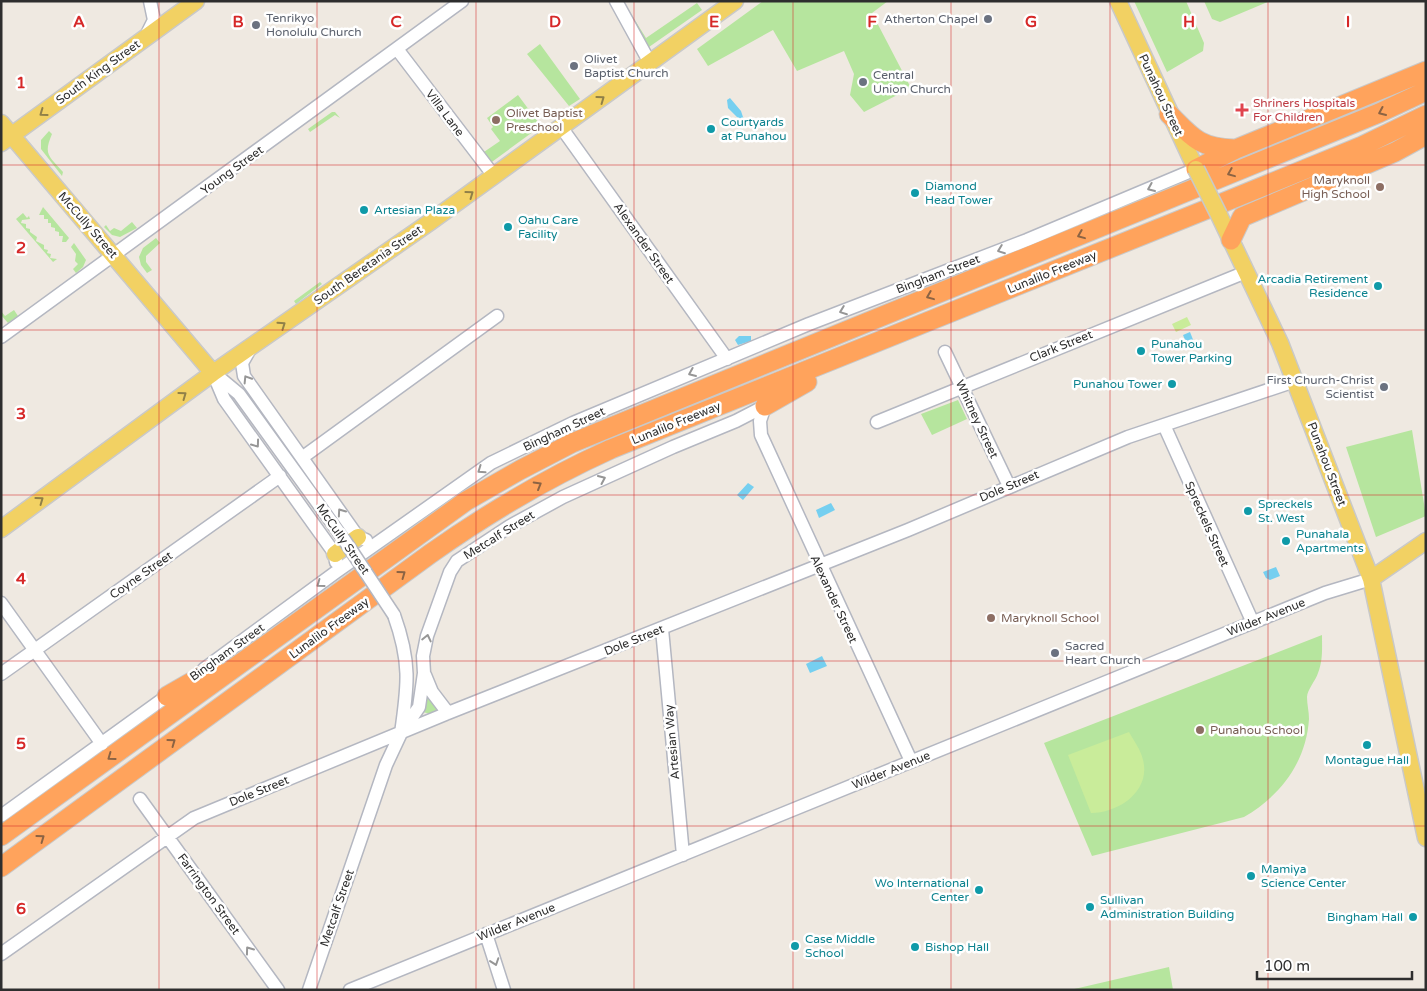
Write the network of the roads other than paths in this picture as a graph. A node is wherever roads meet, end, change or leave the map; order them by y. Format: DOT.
graph roads {
  1 [pos="150,1"];
  2 [pos="196,1"];
  3 [pos="462,1"];
  4 [pos="616,1"];
  5 [pos="735,1"];
  6 [pos="1118,1"];
  7 [pos="144,39"];
  8 [pos="396,49"];
  9 [pos="650,63"];
  10 [pos="1426,71"];
  11 [pos="1426,91"];
  12 [pos="1169,114"];
  13 [pos="1426,115"];
  14 [pos="561,127"];
  15 [pos="4,134"];
  16 [pos="1426,135"];
  17 [pos="1236,149"];
  18 [pos="1196,169"];
  19 [pos="494,176"];
  20 [pos="1231,240"];
  21 [pos="114,255"];
  22 [pos="1246,272"];
  23 [pos="497,316"];
  24 [pos="1,337"];
  25 [pos="882,342"];
  26 [pos="255,343"];
  27 [pos="945,352"];
  28 [pos="727,359"];
  29 [pos="213,373"];
  30 [pos="1295,381"];
  31 [pos="962,388"];
  32 [pos="239,394"];
  33 [pos="765,406"];
  34 [pos="270,410"];
  35 [pos="736,421"];
  36 [pos="877,422"];
  37 [pos="1164,425"];
  38 [pos="760,435"];
  39 [pos="303,458"];
  40 [pos="280,476"];
  41 [pos="1008,486"];
  42 [pos="1,529"];
  43 [pos="351,538"];
  44 [pos="1426,541"];
  45 [pos="375,545"];
  46 [pos="335,554"];
  47 [pos="819,566"];
  48 [pos="336,572"];
  49 [pos="1370,579"];
  50 [pos="1,603"];
  51 [pos="306,615"];
  52 [pos="1253,623"];
  53 [pos="662,629"];
  54 [pos="34,651"];
  55 [pos="1,674"];
  56 [pos="424,674"];
  57 [pos="167,696"];
  58 [pos="448,713"];
  59 [pos="401,733"];
  60 [pos="102,744"];
  61 [pos="910,761"];
  62 [pos="140,799"];
  63 [pos="1,816"];
  64 [pos="1,836"];
  65 [pos="167,836"];
  66 [pos="1426,838"];
  67 [pos="683,855"];
  68 [pos="1,867"];
  69 [pos="486,934"];
  70 [pos="1,954"];
  71 [pos="278,990"];
  72 [pos="309,990"];
  73 [pos="350,990"];
  74 [pos="504,990"];
  1 -- 7 [label="street"];
  2 -- 7 [label="main road, South King Street"];
  3 -- 8 [label="street, Young Street"];
  4 -- 9 [label="street"];
  5 -- 9 [label="main road, South Beretania Street"];
  6 -- 12 [label="main road, Punahou Street"];
  7 -- 15 [label="main road, South King Street, one-way"];
  8 -- 19 [label="street, Villa Lane"];
  8 -- 21 [label="street, Young Street"];
  14 -- 9 [label="main road, South Beretania Street, one-way"];
  10 -- 17 [label="highway"];
  11 -- 51 [label="highway, Lunalilo Freeway, one-way"];
  12 -- 17 [label="highway"];
  12 -- 18 [label="main road, Punahou Street"];
  13 -- 25 [label="highway, Lunalilo Freeway"];
  14 -- 19 [label="main road, South Beretania Street"];
  14 -- 28 [label="street, Alexander Street"];
  15 -- 21 [label="main road, McCully Street"];
  16 -- 20 [label="highway"];
  17 -- 18 [label="highway"];
  18 -- 20 [label="main road, Punahou Street, bridge"];
  18 -- 28 [label="street, Bingham Street, one-way"];
  26 -- 19 [label="main road, South Beretania Street, one-way"];
  20 -- 22 [label="main road, Punahou Street"];
  21 -- 24 [label="street, Young Street"];
  21 -- 29 [label="main road, McCully Street"];
  22 -- 30 [label="main road, Punahou Street"];
  22 -- 31 [label="street, Clark Street"];
  23 -- 39 [label="street"];
  25 -- 33 [label="highway"];
  68 -- 25 [label="highway, Lunalilo Freeway, one-way"];
  26 -- 29 [label="main road, South Beretania Street"];
  34 -- 26 [label="street, McCully Street, one-way"];
  27 -- 31 [label="street, Whitney Street"];
  28 -- 45 [label="street, Bingham Street, one-way"];
  29 -- 32 [label="street, McCully Street"];
  29 -- 40 [label="street, McCully Street, one-way"];
  42 -- 29 [label="main road, South Beretania Street, one-way"];
  30 -- 37 [label="street, Dole Street"];
  30 -- 49 [label="main road, Punahou Street"];
  31 -- 36 [label="street, Clark Street"];
  31 -- 41 [label="street, Whitney Street"];
  32 -- 34 [label="street"];
  32 -- 43 [label="street, McCully Street"];
  33 -- 35 [label="street, Metcalf Street"];
  33 -- 38 [label="street"];
  34 -- 39 [label="street, McCully Street"];
  35 -- 38 [label="street"];
  56 -- 35 [label="street, Metcalf Street, one-way"];
  37 -- 41 [label="street, Dole Street"];
  37 -- 52 [label="street, Spreckels Street"];
  38 -- 47 [label="street, Alexander Street"];
  43 -- 39 [label="street, McCully Street, one-way"];
  40 -- 46 [label="street, McCully Street"];
  40 -- 54 [label="street, Coyne Street"];
  41 -- 47 [label="street, Dole Street"];
  43 -- 45 [label="street, McCully Street"];
  43 -- 46 [label="main road"];
  43 -- 59 [label="street, McCully Street, bridge"];
  44 -- 49 [label="main road, Wilder Avenue"];
  45 -- 48 [label="street, Bingham Street"];
  46 -- 48 [label="street, McCully Street"];
  47 -- 53 [label="street, Dole Street"];
  47 -- 61 [label="street, Alexander Street"];
  48 -- 57 [label="street, Bingham Street, one-way"];
  49 -- 52 [label="street, Wilder Avenue"];
  49 -- 66 [label="main road, Punahou Street"];
  50 -- 54 [label="street"];
  51 -- 57 [label="highway"];
  51 -- 64 [label="highway, Lunalilo Freeway, one-way"];
  52 -- 61 [label="street, Wilder Avenue"];
  53 -- 58 [label="street, Dole Street"];
  53 -- 67 [label="street, Artesian Way"];
  54 -- 55 [label="street, Coyne Street"];
  54 -- 60 [label="street"];
  56 -- 58 [label="street"];
  56 -- 59 [label="street, Metcalf Street"];
  57 -- 60 [label="street, Bingham Street"];
  58 -- 59 [label="street, Dole Street"];
  59 -- 65 [label="street, Dole Street"];
  59 -- 72 [label="street, Metcalf Street"];
  60 -- 63 [label="street, Bingham Street"];
  61 -- 67 [label="street, Wilder Avenue"];
  62 -- 65 [label="street, Farrington Street"];
  65 -- 70 [label="street, Dole Street"];
  71 -- 65 [label="street, Farrington Street, one-way"];
  67 -- 69 [label="street, Wilder Avenue"];
  69 -- 73 [label="street, Wilder Avenue"];
  69 -- 74 [label="street, one-way"];
}
